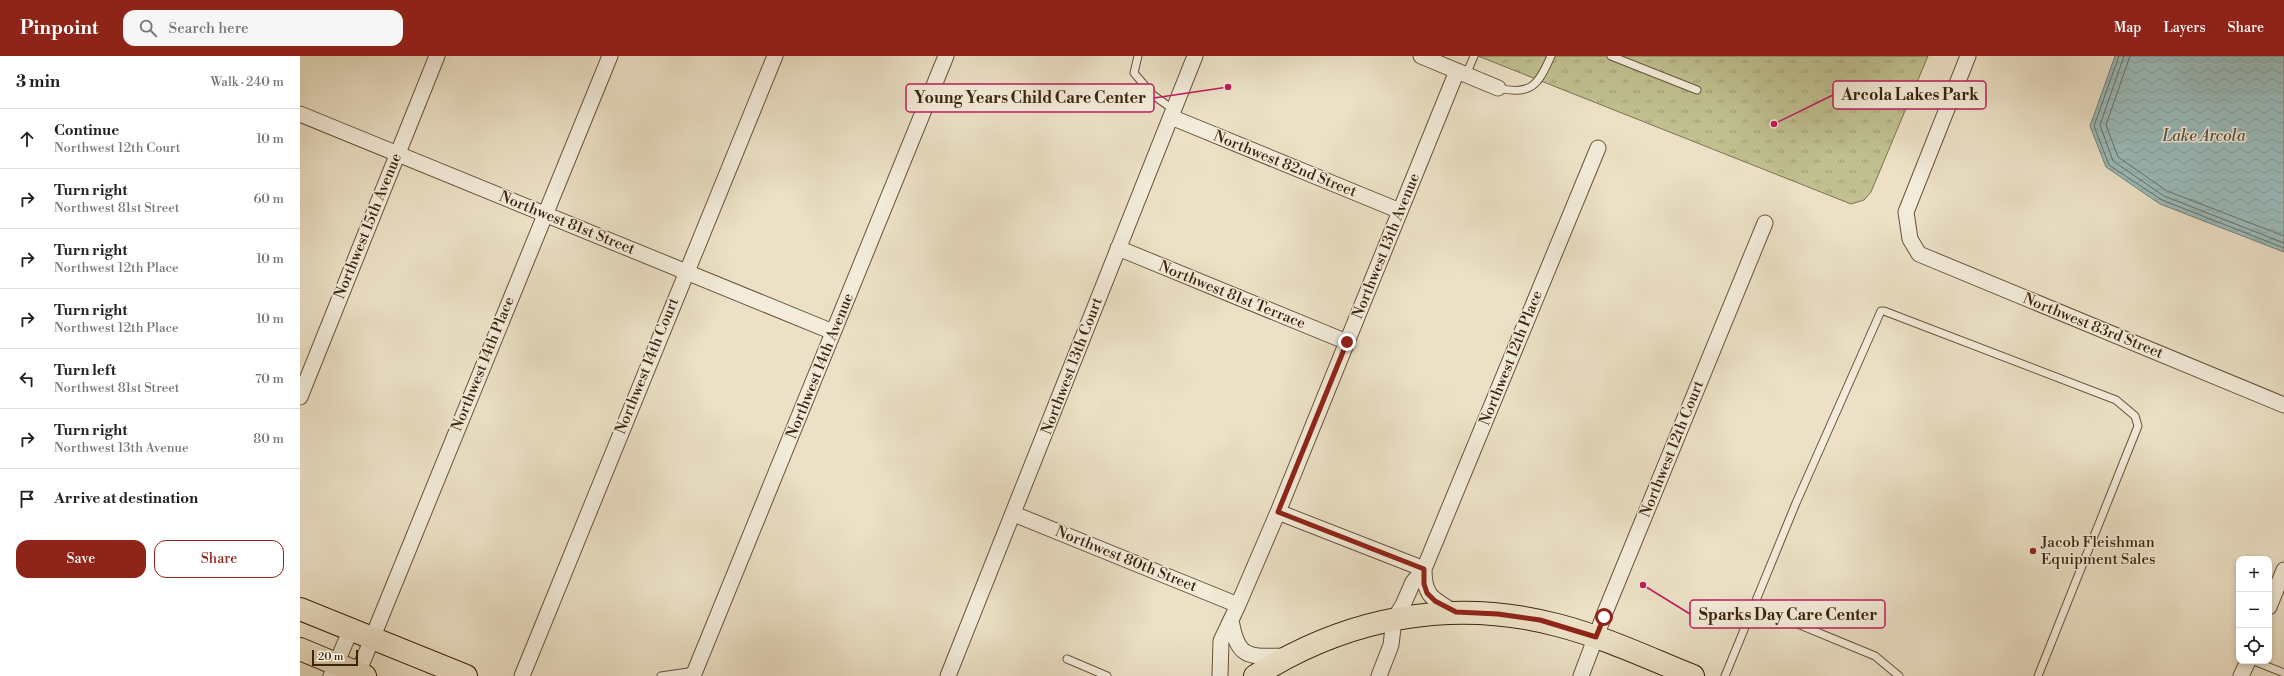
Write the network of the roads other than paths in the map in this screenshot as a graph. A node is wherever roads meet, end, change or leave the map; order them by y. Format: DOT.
graph roads {
  1 [pos="437,56"];
  2 [pos="610,56"];
  3 [pos="775,56"];
  4 [pos="946,56"];
  5 [pos="1138,56"];
  6 [pos="1421,56"];
  7 [pos="1474,56"];
  8 [pos="1551,56"];
  9 [pos="1611,56"];
  10 [pos="1968,56"];
  11 [pos="1192,57"];
  12 [pos="1461,73"];
  13 [pos="1498,88"];
  14 [pos="1697,90"];
  15 [pos="300,114"];
  16 [pos="1172,114"];
  17 [pos="1598,148"];
  18 [pos="397,154"];
  19 [pos="1400,211"];
  20 [pos="544,214"];
  21 [pos="1765,223"];
  22 [pos="1118,248"];
  23 [pos="685,272"];
  24 [pos="833,332"];
  25 [pos="1347,342"];
  26 [pos="300,397"];
  27 [pos="2284,405"];
  28 [pos="1278,512"];
  29 [pos="1014,514"];
  30 [pos="1424,569"];
  31 [pos="2284,570"];
  32 [pos="2272,600"];
  33 [pos="1238,605"];
  34 [pos="1754,606"];
  35 [pos="300,608"];
  36 [pos="1456,612"];
  37 [pos="1394,619"];
  38 [pos="1231,620"];
  39 [pos="351,629"];
  40 [pos="1596,637"];
  41 [pos="373,638"];
  42 [pos="300,649"];
  43 [pos="1288,656"];
  44 [pos="1067,659"];
  45 [pos="2247,664"];
  46 [pos="2262,664"];
  47 [pos="334,670"];
  48 [pos="694,673"];
  49 [pos="2284,673"];
  50 [pos="362,675"];
  51 [pos="466,676"];
  52 [pos="522,676"];
  53 [pos="661,676"];
  54 [pos="948,676"];
  55 [pos="1107,676"];
  56 [pos="1220,676"];
  57 [pos="1255,676"];
  58 [pos="1379,676"];
  59 [pos="1581,676"];
  60 [pos="1693,676"];
  61 [pos="1725,676"];
  62 [pos="1899,676"];
  63 [pos="2038,676"];
  64 [pos="2242,676"];
  1 -- 18 [label="street, Northwest 15th Avenue"];
  2 -- 20 [label="street, Northwest 14th Place"];
  3 -- 23 [label="street, Northwest 14th Court"];
  4 -- 24 [label="street, Northwest 14th Avenue"];
  5 -- 16 [label="lane"];
  6 -- 12 [label="street"];
  7 -- 12 [label="lane"];
  8 -- 13 [label="lane"];
  9 -- 14 [label="lane"];
  10 -- 27 [label="street, Northwest 83rd Street"];
  11 -- 16 [label="street, Northwest 13th Court"];
  12 -- 13 [label="street"];
  12 -- 19 [label="street, Northwest 13th Avenue"];
  15 -- 18 [label="street, Northwest 81st Street"];
  16 -- 19 [label="street, Northwest 82nd Street"];
  16 -- 22 [label="street, Northwest 13th Court"];
  17 -- 30 [label="street, Northwest 12th Place"];
  18 -- 20 [label="street, Northwest 81st Street"];
  18 -- 26 [label="street, Northwest 15th Avenue"];
  19 -- 25 [label="street, Northwest 13th Avenue"];
  20 -- 23 [label="street, Northwest 81st Street"];
  20 -- 41 [label="street, Northwest 14th Place"];
  21 -- 40 [label="street, Northwest 12th Court"];
  22 -- 25 [label="street, Northwest 81st Terrace"];
  22 -- 29 [label="street, Northwest 13th Court"];
  23 -- 24 [label="street, Northwest 81st Street"];
  23 -- 52 [label="street, Northwest 14th Court"];
  24 -- 48 [label="street, Northwest 14th Avenue"];
  25 -- 28 [label="street, Northwest 13th Avenue"];
  28 -- 30 [label="street"];
  28 -- 33 [label="street, Northwest 13th Avenue"];
  29 -- 33 [label="street, Northwest 80th Street"];
  29 -- 54 [label="street, Northwest 13th Court"];
  30 -- 36 [label="street, Northwest 12th Place"];
  30 -- 37 [label="street, Northwest 12th Place"];
  31 -- 32 [label="street"];
  33 -- 38 [label="street, Northwest 13th Avenue"];
  34 -- 61 [label="lane"];
  34 -- 62 [label="lane"];
  34 -- 63 [label="lane"];
  35 -- 39 [label="main road"];
  36 -- 37 [label="main road"];
  36 -- 40 [label="main road"];
  37 -- 43 [label="main road"];
  37 -- 58 [label="street, Northwest 12th Place"];
  38 -- 43 [label="street"];
  38 -- 56 [label="street, Northwest 13th Avenue"];
  39 -- 41 [label="main road"];
  39 -- 47 [label="street"];
  40 -- 59 [label="street, Northwest 12th Court"];
  40 -- 60 [label="main road"];
  41 -- 50 [label="street, Northwest 14th Place"];
  41 -- 51 [label="main road"];
  42 -- 47 [label="main road"];
  43 -- 57 [label="main road"];
  44 -- 55 [label="lane"];
  45 -- 64 [label="street"];
  46 -- 49 [label="lane"];
  47 -- 50 [label="main road"];
  48 -- 53 [label="lane"];
}
